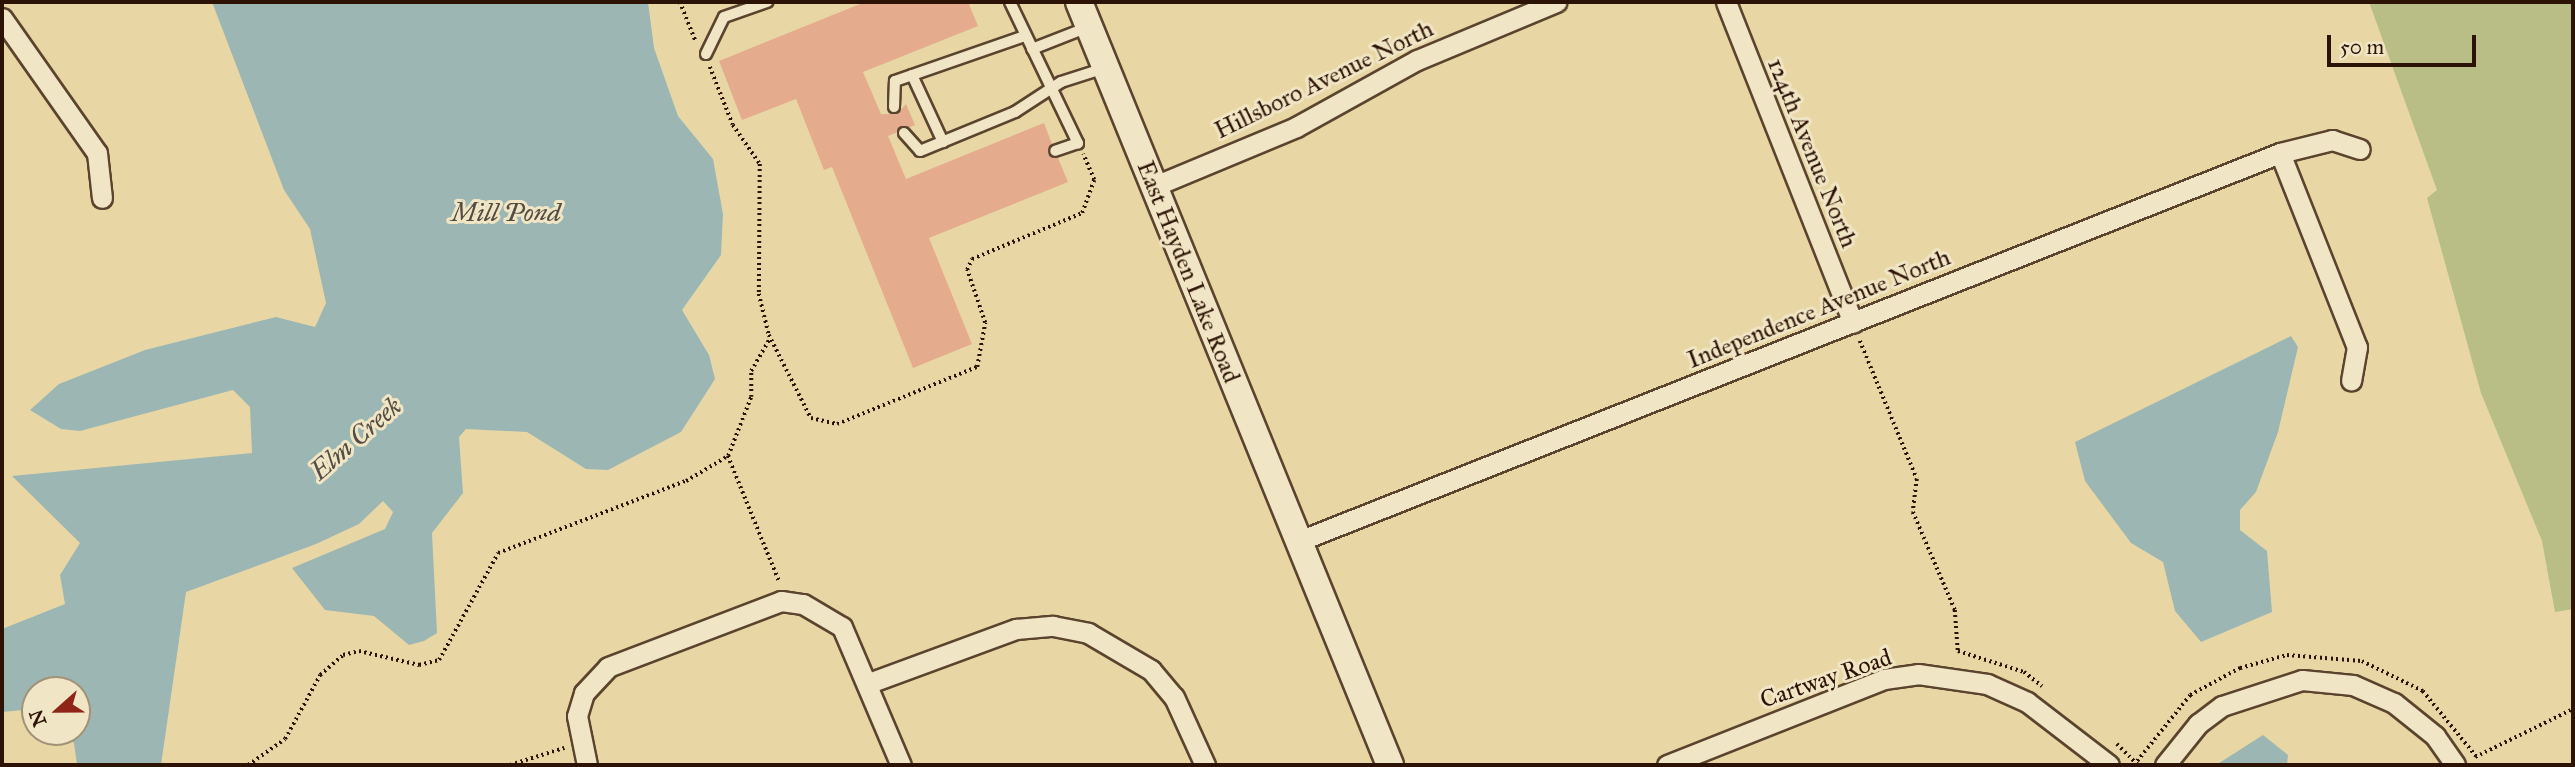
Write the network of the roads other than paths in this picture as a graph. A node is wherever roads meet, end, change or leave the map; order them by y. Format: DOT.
graph roads {
  1 [pos="767,2"];
  2 [pos="1010,2"];
  3 [pos="1079,2"];
  4 [pos="1556,2"];
  5 [pos="1726,2"];
  6 [pos="2,18"];
  7 [pos="1089,27"];
  8 [pos="1025,36"];
  9 [pos="1032,49"];
  10 [pos="706,54"];
  11 [pos="1105,68"];
  12 [pos="912,75"];
  13 [pos="1052,88"];
  14 [pos="894,107"];
  15 [pos="904,133"];
  16 [pos="943,142"];
  17 [pos="2360,149"];
  18 [pos="1055,151"];
  19 [pos="2280,153"];
  20 [pos="1152,187"];
  21 [pos="103,198"];
  22 [pos="1853,323"];
  23 [pos="2351,380"];
  24 [pos="1299,541"];
  25 [pos="869,683"];
  26 [pos="583,754"];
  27 [pos="2461,763"];
  28 [pos="901,765"];
  29 [pos="1205,765"];
  30 [pos="1390,765"];
  31 [pos="1667,765"];
  32 [pos="2109,765"];
  33 [pos="2165,765"];
  1 -- 10 [label="lane"];
  2 -- 8 [label="lane"];
  3 -- 7 [label="main road, East Hayden Lake Road"];
  4 -- 20 [label="street, Hillsboro Avenue North"];
  5 -- 22 [label="street, 124th Avenue North"];
  6 -- 21 [label="street"];
  7 -- 9 [label="lane"];
  7 -- 11 [label="main road, East Hayden Lake Road"];
  8 -- 9 [label="lane"];
  8 -- 12 [label="lane"];
  9 -- 13 [label="lane"];
  11 -- 13 [label="lane"];
  11 -- 20 [label="main road, East Hayden Lake Road"];
  12 -- 14 [label="lane"];
  12 -- 16 [label="lane"];
  13 -- 16 [label="lane"];
  13 -- 18 [label="lane"];
  15 -- 16 [label="lane"];
  17 -- 19 [label="street, Independence Avenue North"];
  19 -- 22 [label="street, Independence Avenue North"];
  19 -- 23 [label="street"];
  20 -- 24 [label="main road, East Hayden Lake Road"];
  22 -- 24 [label="street, Independence Avenue North"];
  24 -- 30 [label="main road, East Hayden Lake Road"];
  25 -- 26 [label="street"];
  25 -- 28 [label="street"];
  25 -- 29 [label="street"];
  27 -- 33 [label="street"];
  31 -- 32 [label="street, Cartway Road"];
}
